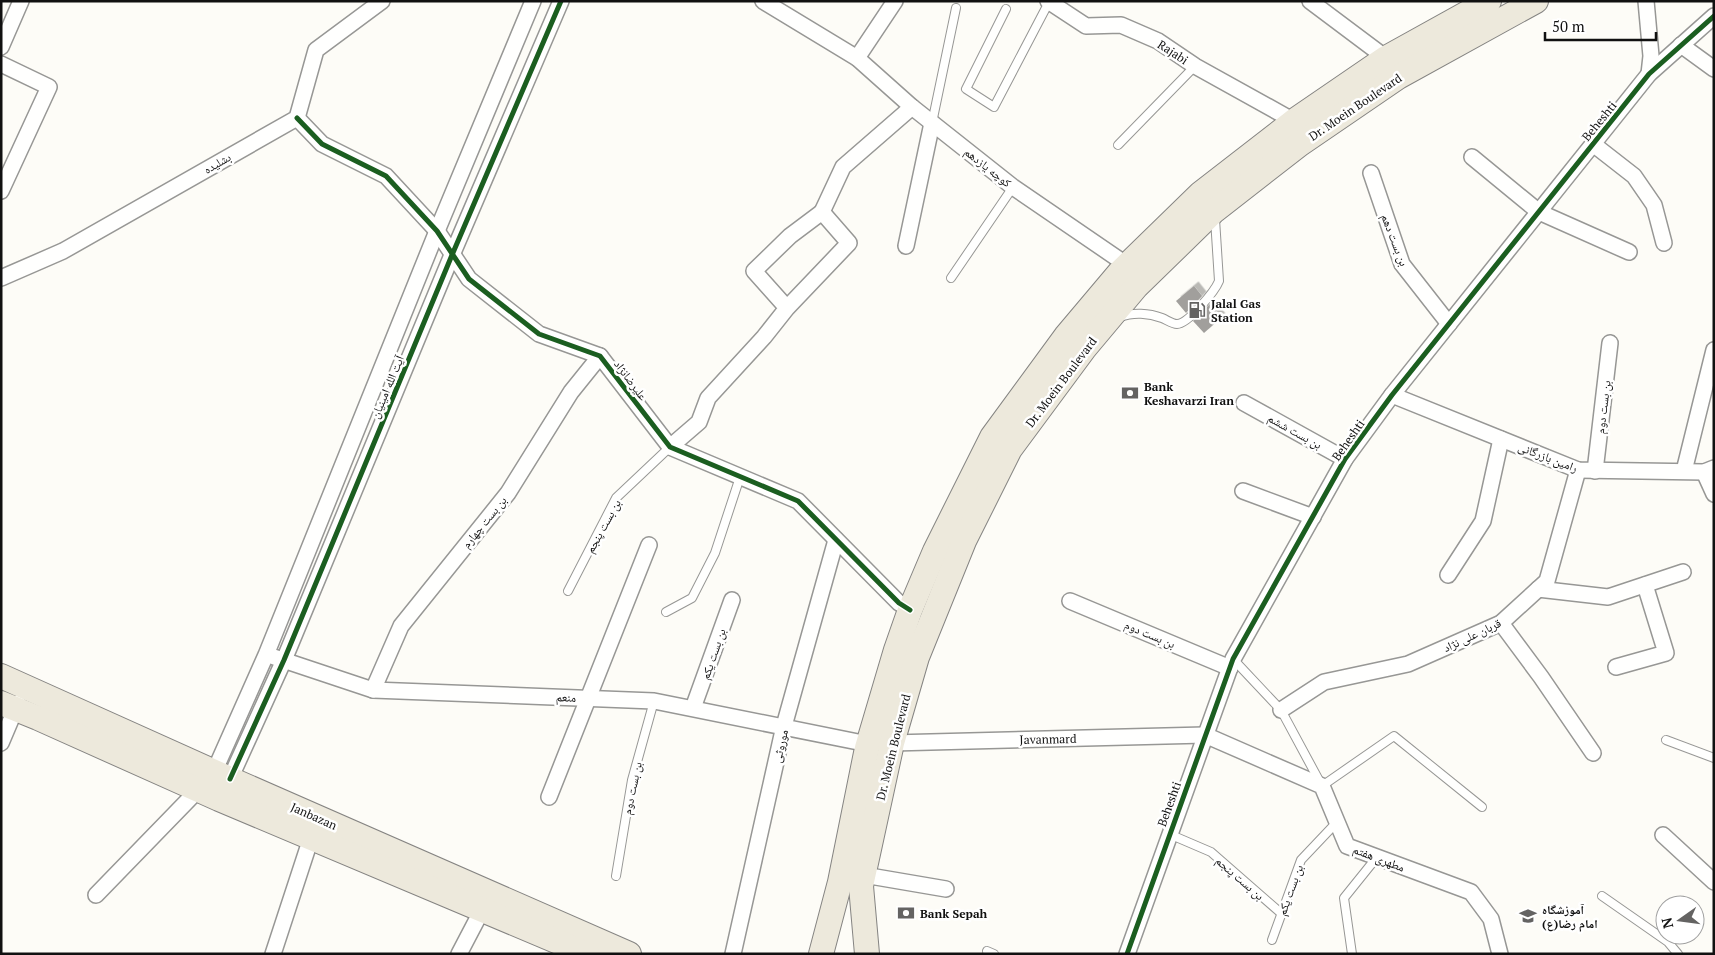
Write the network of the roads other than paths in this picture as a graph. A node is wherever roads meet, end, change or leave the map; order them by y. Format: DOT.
graph roads {
  1 [pos="21,1"];
  2 [pos="382,1"];
  3 [pos="533,1"];
  4 [pos="561,1"];
  5 [pos="763,1"];
  6 [pos="895,1"];
  7 [pos="1310,1"];
  8 [pos="1489,1"];
  9 [pos="1536,1"];
  10 [pos="1646,1"];
  11 [pos="1049,2"];
  12 [pos="956,8"];
  13 [pos="1006,9"];
  14 [pos="1714,16"];
  15 [pos="1681,45"];
  16 [pos="1,47"];
  17 [pos="857,58"];
  18 [pos="1386,58"];
  19 [pos="1,64"];
  20 [pos="1195,66"];
  21 [pos="1714,69"];
  22 [pos="1649,74"];
  23 [pos="912,107"];
  24 [pos="297,118"];
  25 [pos="1294,121"];
  26 [pos="932,123"];
  27 [pos="1594,144"];
  28 [pos="1118,145"];
  29 [pos="1472,157"];
  30 [pos="1371,172"];
  31 [pos="1013,186"];
  32 [pos="1,191"];
  33 [pos="1538,210"];
  34 [pos="1214,211"];
  35 [pos="822,212"];
  36 [pos="437,231"];
  37 [pos="1664,243"];
  38 [pos="906,246"];
  39 [pos="1629,252"];
  40 [pos="452,255"];
  41 [pos="1127,265"];
  42 [pos="1,278"];
  43 [pos="951,278"];
  44 [pos="787,308"];
  45 [pos="1107,322"];
  46 [pos="1449,324"];
  47 [pos="1610,343"];
  48 [pos="1714,350"];
  49 [pos="600,356"];
  50 [pos="1392,395"];
  51 [pos="1244,403"];
  52 [pos="1501,439"];
  53 [pos="670,447"];
  54 [pos="1345,459"];
  55 [pos="1578,470"];
  56 [pos="1709,470"];
  57 [pos="1596,471"];
  58 [pos="1684,472"];
  59 [pos="740,477"];
  60 [pos="1243,491"];
  61 [pos="1714,494"];
  62 [pos="1313,517"];
  63 [pos="836,540"];
  64 [pos="649,545"];
  65 [pos="1683,572"];
  66 [pos="1448,575"];
  67 [pos="1645,585"];
  68 [pos="1538,590"];
  69 [pos="568,591"];
  70 [pos="732,600"];
  71 [pos="1070,601"];
  72 [pos="910,610"];
  73 [pos="666,612"];
  74 [pos="1501,623"];
  75 [pos="266,655"];
  76 [pos="284,660"];
  77 [pos="1231,663"];
  78 [pos="1616,667"];
  79 [pos="1,676"];
  80 [pos="25,686"];
  81 [pos="373,690"];
  82 [pos="587,698"];
  83 [pos="654,701"];
  84 [pos="8,706"];
  85 [pos="693,708"];
  86 [pos="1281,710"];
  87 [pos="784,726"];
  88 [pos="1205,735"];
  89 [pos="1666,740"];
  90 [pos="1,743"];
  91 [pos="892,743"];
  92 [pos="868,744"];
  93 [pos="1593,753"];
  94 [pos="1714,758"];
  95 [pos="214,780"];
  96 [pos="1322,786"];
  97 [pos="549,797"];
  98 [pos="1482,807"];
  99 [pos="1337,822"];
  100 [pos="1168,834"];
  101 [pos="1663,835"];
  102 [pos="311,838"];
  103 [pos="1377,857"];
  104 [pos="864,875"];
  105 [pos="616,876"];
  106 [pos="1714,882"];
  107 [pos="946,889"];
  108 [pos="96,894"];
  109 [pos="1602,896"];
  110 [pos="482,910"];
  111 [pos="1282,914"];
  112 [pos="1272,940"];
  113 [pos="621,952"];
  114 [pos="273,954"];
  115 [pos="459,954"];
  116 [pos="587,954"];
  117 [pos="733,954"];
  118 [pos="822,954"];
  119 [pos="867,954"];
  120 [pos="1127,954"];
  121 [pos="1352,954"];
  122 [pos="1500,954"];
  123 [pos="1678,954"];
  1 -- 16 [label="street"];
  2 -- 24 [label="street"];
  3 -- 36 [label="street, آیت الله امینیان"];
  4 -- 40 [label="street, آیت الله امینیان"];
  5 -- 17 [label="street, کوچه یازدهم"];
  6 -- 17 [label="street"];
  7 -- 18 [label="street"];
  8 -- 18 [label="main road, Dr. Moein Boulevard"];
  9 -- 34 [label="main road, Dr. Moein Boulevard"];
  10 -- 22 [label="street"];
  11 -- 13 [label="lane"];
  11 -- 20 [label="street, Rajabi"];
  12 -- 26 [label="lane"];
  14 -- 15 [label="street, Beheshti"];
  15 -- 21 [label="street"];
  15 -- 22 [label="street, Beheshti"];
  17 -- 23 [label="street, کوچه یازدهم"];
  18 -- 25 [label="main road, Dr. Moein Boulevard"];
  19 -- 32 [label="street"];
  20 -- 25 [label="street, Rajabi"];
  20 -- 28 [label="lane"];
  22 -- 27 [label="street, Beheshti"];
  23 -- 26 [label="street, کوچه یازدهم"];
  23 -- 35 [label="street"];
  24 -- 36 [label="street, علیرضانژاد"];
  24 -- 42 [label="street, بشلیده"];
  25 -- 41 [label="main road, Dr. Moein Boulevard"];
  26 -- 31 [label="street, کوچه یازدهم"];
  26 -- 38 [label="street"];
  27 -- 33 [label="street, Beheshti"];
  27 -- 37 [label="street"];
  29 -- 33 [label="street"];
  30 -- 46 [label="street, بن بست دهم"];
  31 -- 41 [label="street, کوچه یازدهم"];
  31 -- 43 [label="lane"];
  33 -- 39 [label="street"];
  33 -- 46 [label="street, Beheshti"];
  34 -- 45 [label="main road, Dr. Moein Boulevard"];
  34 -- 45 [label="lane"];
  35 -- 44 [label="street"];
  35 -- 44 [label="street"];
  36 -- 40 [label="street, علیرضانژاد"];
  36 -- 75 [label="street, آیت الله امینیان"];
  40 -- 49 [label="street, علیرضانژاد"];
  40 -- 76 [label="street, آیت الله امینیان"];
  41 -- 72 [label="main road, Dr. Moein Boulevard"];
  44 -- 53 [label="street"];
  45 -- 91 [label="main road, Dr. Moein Boulevard"];
  46 -- 50 [label="street, Beheshti"];
  47 -- 57 [label="street, بن بست دوم"];
  48 -- 58 [label="street"];
  49 -- 53 [label="street, علیرضانژاد"];
  49 -- 81 [label="street, بن بست چهارم"];
  50 -- 52 [label="street, رامین بازرگانی"];
  50 -- 54 [label="street, Beheshti"];
  51 -- 54 [label="street, بن بست ششم"];
  52 -- 55 [label="street, رامین بازرگانی"];
  52 -- 66 [label="street"];
  53 -- 59 [label="street, علیرضانژاد"];
  53 -- 69 [label="lane, بن بست پنجم"];
  54 -- 62 [label="street, Beheshti"];
  55 -- 57 [label="street, رامین بازرگانی"];
  55 -- 68 [label="street, قربان علی نژاد"];
  56 -- 58 [label="street, رامین بازرگانی"];
  56 -- 61 [label="street"];
  57 -- 58 [label="street, رامین بازرگانی"];
  59 -- 63 [label="street, علیرضانژاد"];
  59 -- 73 [label="lane"];
  60 -- 62 [label="street"];
  62 -- 77 [label="street, Beheshti"];
  63 -- 72 [label="street, علیرضانژاد"];
  63 -- 87 [label="street, موروثی"];
  64 -- 82 [label="street"];
  65 -- 67 [label="street"];
  67 -- 68 [label="street"];
  67 -- 78 [label="street"];
  68 -- 74 [label="street, قربان علی نژاد"];
  70 -- 85 [label="street, بن بست یکم"];
  71 -- 77 [label="street, بن بست دوم"];
  72 -- 92 [label="main road, Dr. Moein Boulevard"];
  74 -- 86 [label="street, قربان علی نژاد"];
  74 -- 93 [label="street"];
  75 -- 76 [label="street, منعم"];
  75 -- 95 [label="street, آیت الله امینیان"];
  76 -- 81 [label="street, منعم"];
  76 -- 95 [label="street, آیت الله امینیان"];
  77 -- 86 [label="lane"];
  77 -- 88 [label="street, Beheshti"];
  79 -- 80 [label="main road, Janbazan"];
  80 -- 84 [label="street"];
  80 -- 95 [label="main road, Janbazan"];
  81 -- 82 [label="street, منعم"];
  82 -- 83 [label="street, منعم"];
  82 -- 97 [label="street"];
  83 -- 85 [label="street, منعم"];
  83 -- 105 [label="lane, بن بست دوم"];
  84 -- 90 [label="street"];
  84 -- 95 [label="main road, Janbazan"];
  85 -- 87 [label="street, منعم"];
  86 -- 96 [label="lane"];
  87 -- 92 [label="street, منعم"];
  87 -- 117 [label="street, موروثی"];
  88 -- 91 [label="street, Javanmard"];
  88 -- 96 [label="street"];
  88 -- 100 [label="street, Beheshti"];
  89 -- 94 [label="lane"];
  91 -- 104 [label="main road, Dr. Moein Boulevard"];
  92 -- 118 [label="main road, Dr. Moein Boulevard"];
  95 -- 102 [label="main road, Janbazan"];
  95 -- 108 [label="street"];
  95 -- 113 [label="main road, Janbazan"];
  96 -- 98 [label="lane"];
  96 -- 99 [label="street, مطهری هفتم"];
  99 -- 103 [label="street, مطهری هفتم"];
  99 -- 111 [label="lane, بن بست یکم"];
  100 -- 111 [label="lane, بن بست پنجم"];
  100 -- 120 [label="street, Beheshti"];
  101 -- 106 [label="street"];
  102 -- 110 [label="main road, Janbazan"];
  102 -- 114 [label="street"];
  103 -- 121 [label="lane"];
  103 -- 122 [label="street, مطهری هفتم"];
  104 -- 107 [label="street"];
  104 -- 119 [label="main road, Dr. Moein Boulevard"];
  109 -- 123 [label="lane"];
  110 -- 115 [label="street"];
  110 -- 116 [label="main road, Janbazan"];
  111 -- 112 [label="lane, بن بست یکم"];
}
